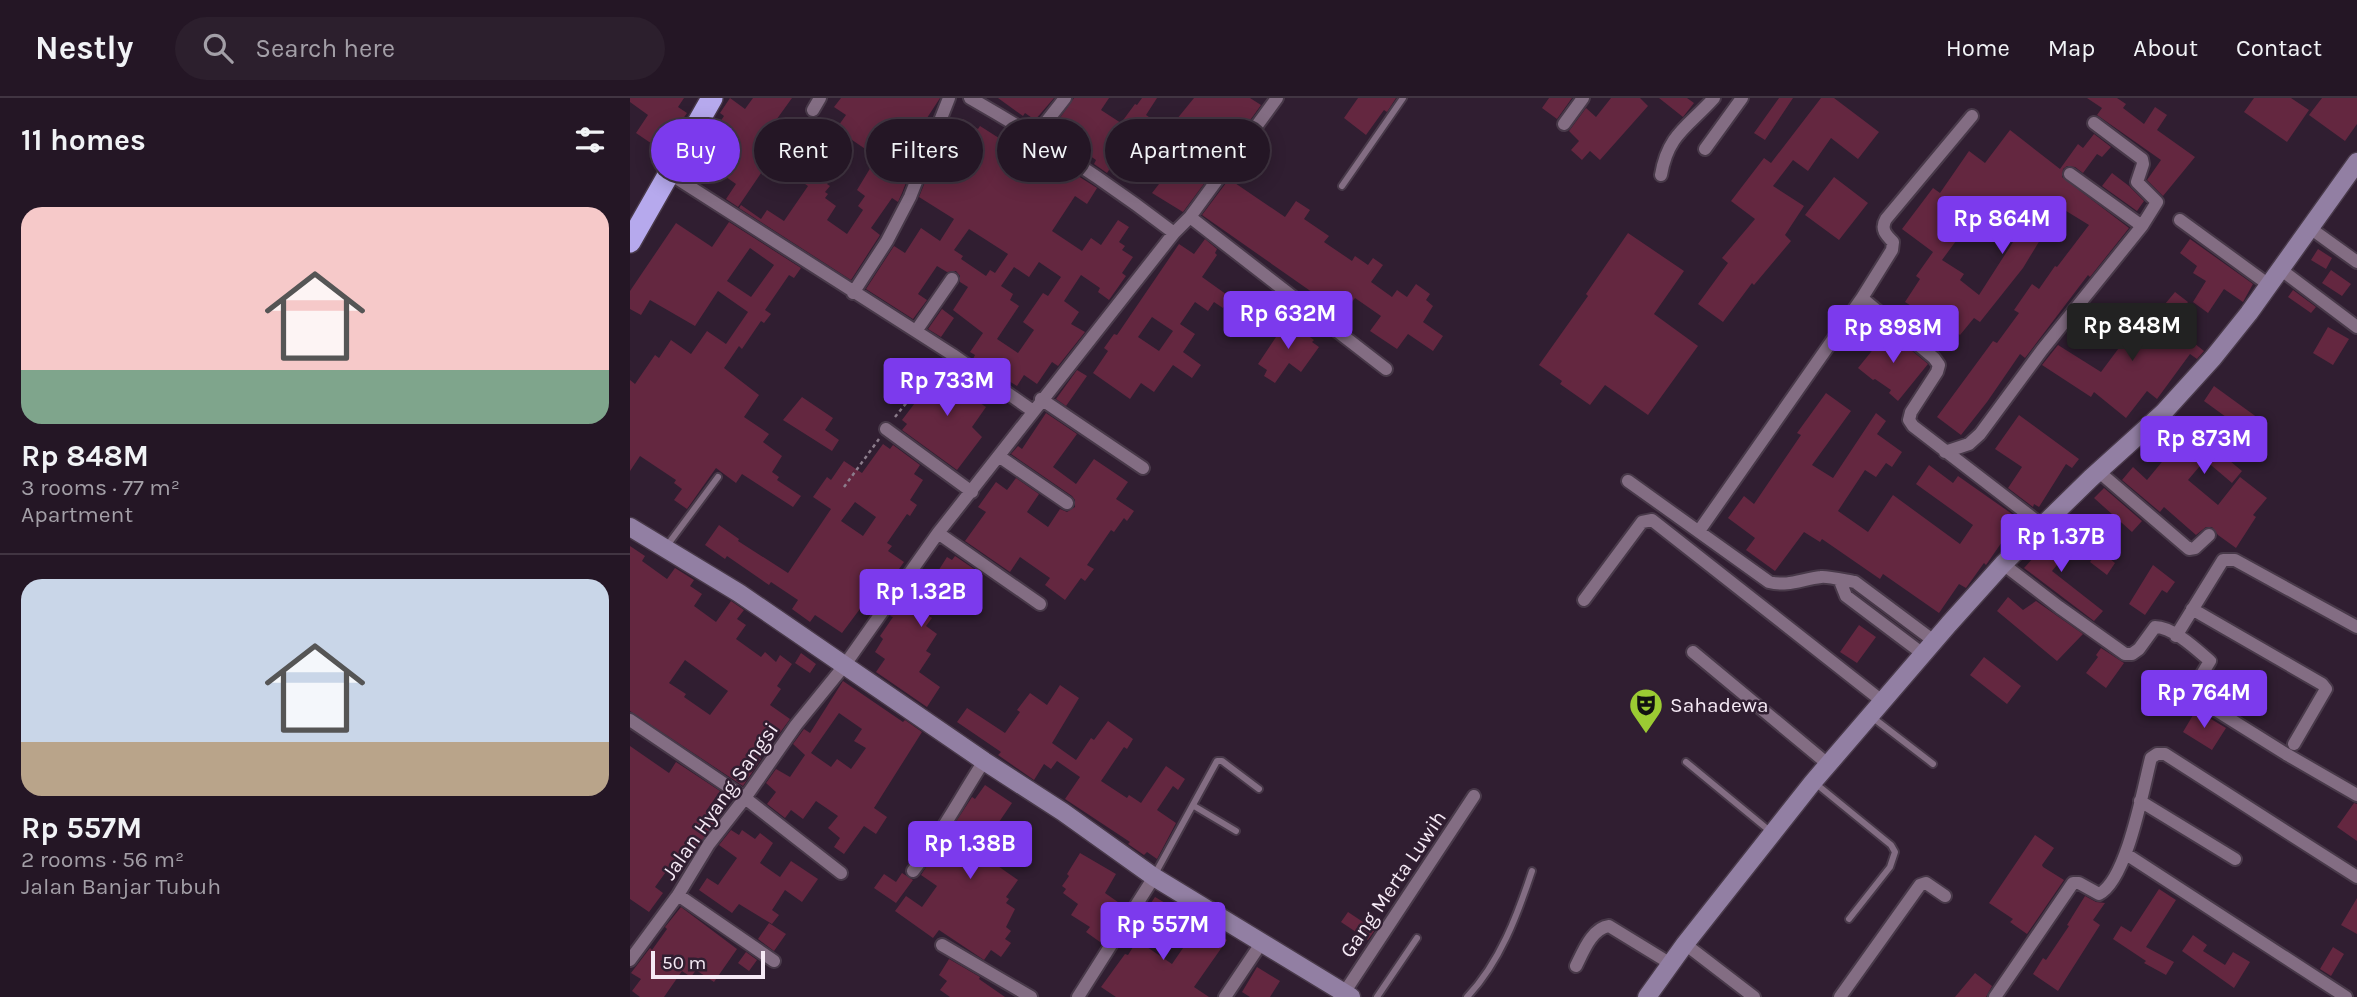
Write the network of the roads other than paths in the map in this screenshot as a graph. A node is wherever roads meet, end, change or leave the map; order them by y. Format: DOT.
graph roads {
  1 [pos="712,98"];
  2 [pos="949,98"];
  3 [pos="970,98"];
  4 [pos="1065,98"];
  5 [pos="1277,98"];
  6 [pos="1403,98"];
  7 [pos="1583,98"];
  8 [pos="1742,98"];
  9 [pos="1707,101"];
  10 [pos="1972,116"];
  11 [pos="700,119"];
  12 [pos="1007,119"];
  13 [pos="1049,119"];
  14 [pos="2094,123"];
  15 [pos="1564,124"];
  16 [pos="1704,149"];
  17 [pos="2357,162"];
  18 [pos="1091,172"];
  19 [pos="2070,174"];
  20 [pos="1661,175"];
  21 [pos="665,182"];
  22 [pos="682,182"];
  23 [pos="1342,186"];
  24 [pos="1190,217"];
  25 [pos="2180,220"];
  26 [pos="2142,226"];
  27 [pos="2310,228"];
  28 [pos="1174,233"];
  29 [pos="630,242"];
  30 [pos="2357,262"];
  31 [pos="2280,269"];
  32 [pos="952,279"];
  33 [pos="2269,285"];
  34 [pos="853,293"];
  35 [pos="1861,298"];
  36 [pos="2357,327"];
  37 [pos="916,331"];
  38 [pos="1386,369"];
  39 [pos="1041,399"];
  40 [pos="1033,411"];
  41 [pos="886,429"];
  42 [pos="1945,452"];
  43 [pos="1000,457"];
  44 [pos="1143,468"];
  45 [pos="2098,471"];
  46 [pos="718,477"];
  47 [pos="1628,481"];
  48 [pos="972,492"];
  49 [pos="1067,503"];
  50 [pos="2043,526"];
  51 [pos="630,527"];
  52 [pos="1699,531"];
  53 [pos="938,533"];
  54 [pos="2209,535"];
  55 [pos="664,548"];
  56 [pos="2003,564"];
  57 [pos="1584,600"];
  58 [pos="1040,604"];
  59 [pos="2192,609"];
  60 [pos="2357,627"];
  61 [pos="2176,636"];
  62 [pos="1928,648"];
  63 [pos="1693,652"];
  64 [pos="844,666"];
  65 [pos="1882,701"];
  66 [pos="1870,716"];
  67 [pos="630,720"];
  68 [pos="2294,744"];
  69 [pos="984,761"];
  70 [pos="1686,762"];
  71 [pos="1933,764"];
  72 [pos="1829,765"];
  73 [pos="1813,782"];
  74 [pos="1259,789"];
  75 [pos="2357,795"];
  76 [pos="1475,796"];
  77 [pos="745,797"];
  78 [pos="2140,801"];
  79 [pos="1195,806"];
  80 [pos="1236,831"];
  81 [pos="1773,834"];
  82 [pos="2126,854"];
  83 [pos="2235,859"];
  84 [pos="913,871"];
  85 [pos="1532,871"];
  86 [pos="841,873"];
  87 [pos="1154,877"];
  88 [pos="2357,877"];
  89 [pos="678,895"];
  90 [pos="1945,896"];
  91 [pos="1849,919"];
  92 [pos="1417,938"];
  93 [pos="1262,942"];
  94 [pos="1685,944"];
  95 [pos="942,945"];
  96 [pos="630,960"];
  97 [pos="774,961"];
  98 [pos="1671,964"];
  99 [pos="1576,966"];
  100 [pos="1348,995"];
  101 [pos="1031,997"];
  102 [pos="1078,997"];
  103 [pos="1225,997"];
  104 [pos="1377,997"];
  105 [pos="1467,997"];
  106 [pos="1647,997"];
  107 [pos="1754,997"];
  108 [pos="1840,997"];
  109 [pos="1995,997"];
  110 [pos="2346,997"];
  1 -- 11 [label="highway"];
  2 -- 34 [label="street"];
  3 -- 12 [label="street"];
  4 -- 13 [label="street"];
  5 -- 24 [label="street, Jalan Hyang Sangsi"];
  6 -- 23 [label="lane"];
  7 -- 15 [label="street"];
  8 -- 16 [label="street"];
  9 -- 20 [label="street"];
  10 -- 35 [label="street"];
  14 -- 26 [label="street"];
  17 -- 27 [label="street"];
  18 -- 28 [label="street"];
  19 -- 26 [label="street"];
  21 -- 29 [label="highway"];
  22 -- 34 [label="street"];
  24 -- 28 [label="street, Jalan Hyang Sangsi"];
  24 -- 38 [label="street"];
  25 -- 33 [label="street"];
  26 -- 42 [label="street"];
  27 -- 30 [label="street"];
  27 -- 31 [label="street"];
  28 -- 39 [label="street, Jalan Hyang Sangsi"];
  31 -- 33 [label="street"];
  31 -- 36 [label="street"];
  32 -- 37 [label="street"];
  33 -- 45 [label="street"];
  34 -- 37 [label="street"];
  35 -- 42 [label="street"];
  35 -- 52 [label="street"];
  37 -- 40 [label="street"];
  39 -- 40 [label="street, Jalan Hyang Sangsi"];
  39 -- 44 [label="street"];
  40 -- 43 [label="street, Jalan Hyang Sangsi"];
  41 -- 48 [label="street"];
  42 -- 50 [label="street"];
  43 -- 48 [label="street, Jalan Hyang Sangsi"];
  43 -- 49 [label="street"];
  45 -- 50 [label="street"];
  45 -- 54 [label="street"];
  46 -- 55 [label="lane"];
  47 -- 52 [label="street"];
  48 -- 53 [label="street, Jalan Hyang Sangsi"];
  50 -- 56 [label="street"];
  51 -- 55 [label="street"];
  52 -- 62 [label="street"];
  53 -- 58 [label="street"];
  53 -- 64 [label="street, Jalan Hyang Sangsi"];
  55 -- 64 [label="street"];
  56 -- 61 [label="street"];
  56 -- 62 [label="street"];
  57 -- 65 [label="street"];
  59 -- 60 [label="street"];
  59 -- 61 [label="street"];
  59 -- 68 [label="street"];
  61 -- 75 [label="street"];
  62 -- 65 [label="street"];
  63 -- 72 [label="street"];
  64 -- 69 [label="street"];
  64 -- 77 [label="street, Jalan Hyang Sangsi"];
  65 -- 66 [label="street"];
  66 -- 71 [label="lane"];
  66 -- 72 [label="street"];
  67 -- 77 [label="street"];
  69 -- 84 [label="street"];
  69 -- 87 [label="street"];
  70 -- 81 [label="lane"];
  72 -- 73 [label="street"];
  73 -- 81 [label="street"];
  73 -- 91 [label="lane"];
  74 -- 79 [label="lane"];
  76 -- 100 [label="street, Gang Merta Luwih"];
  77 -- 86 [label="street"];
  77 -- 89 [label="street, Jalan Hyang Sangsi"];
  78 -- 82 [label="street"];
  78 -- 83 [label="street"];
  78 -- 88 [label="street"];
  79 -- 80 [label="lane"];
  79 -- 87 [label="lane"];
  81 -- 94 [label="street"];
  82 -- 109 [label="street"];
  82 -- 110 [label="street"];
  85 -- 105 [label="lane"];
  87 -- 93 [label="street"];
  87 -- 102 [label="street"];
  89 -- 96 [label="street, Jalan Hyang Sangsi"];
  89 -- 97 [label="street"];
  90 -- 108 [label="street"];
  92 -- 104 [label="lane"];
  93 -- 100 [label="street"];
  93 -- 103 [label="street"];
  94 -- 98 [label="street"];
  94 -- 107 [label="street"];
  95 -- 101 [label="street"];
  98 -- 99 [label="street"];
  98 -- 106 [label="street"];
}
